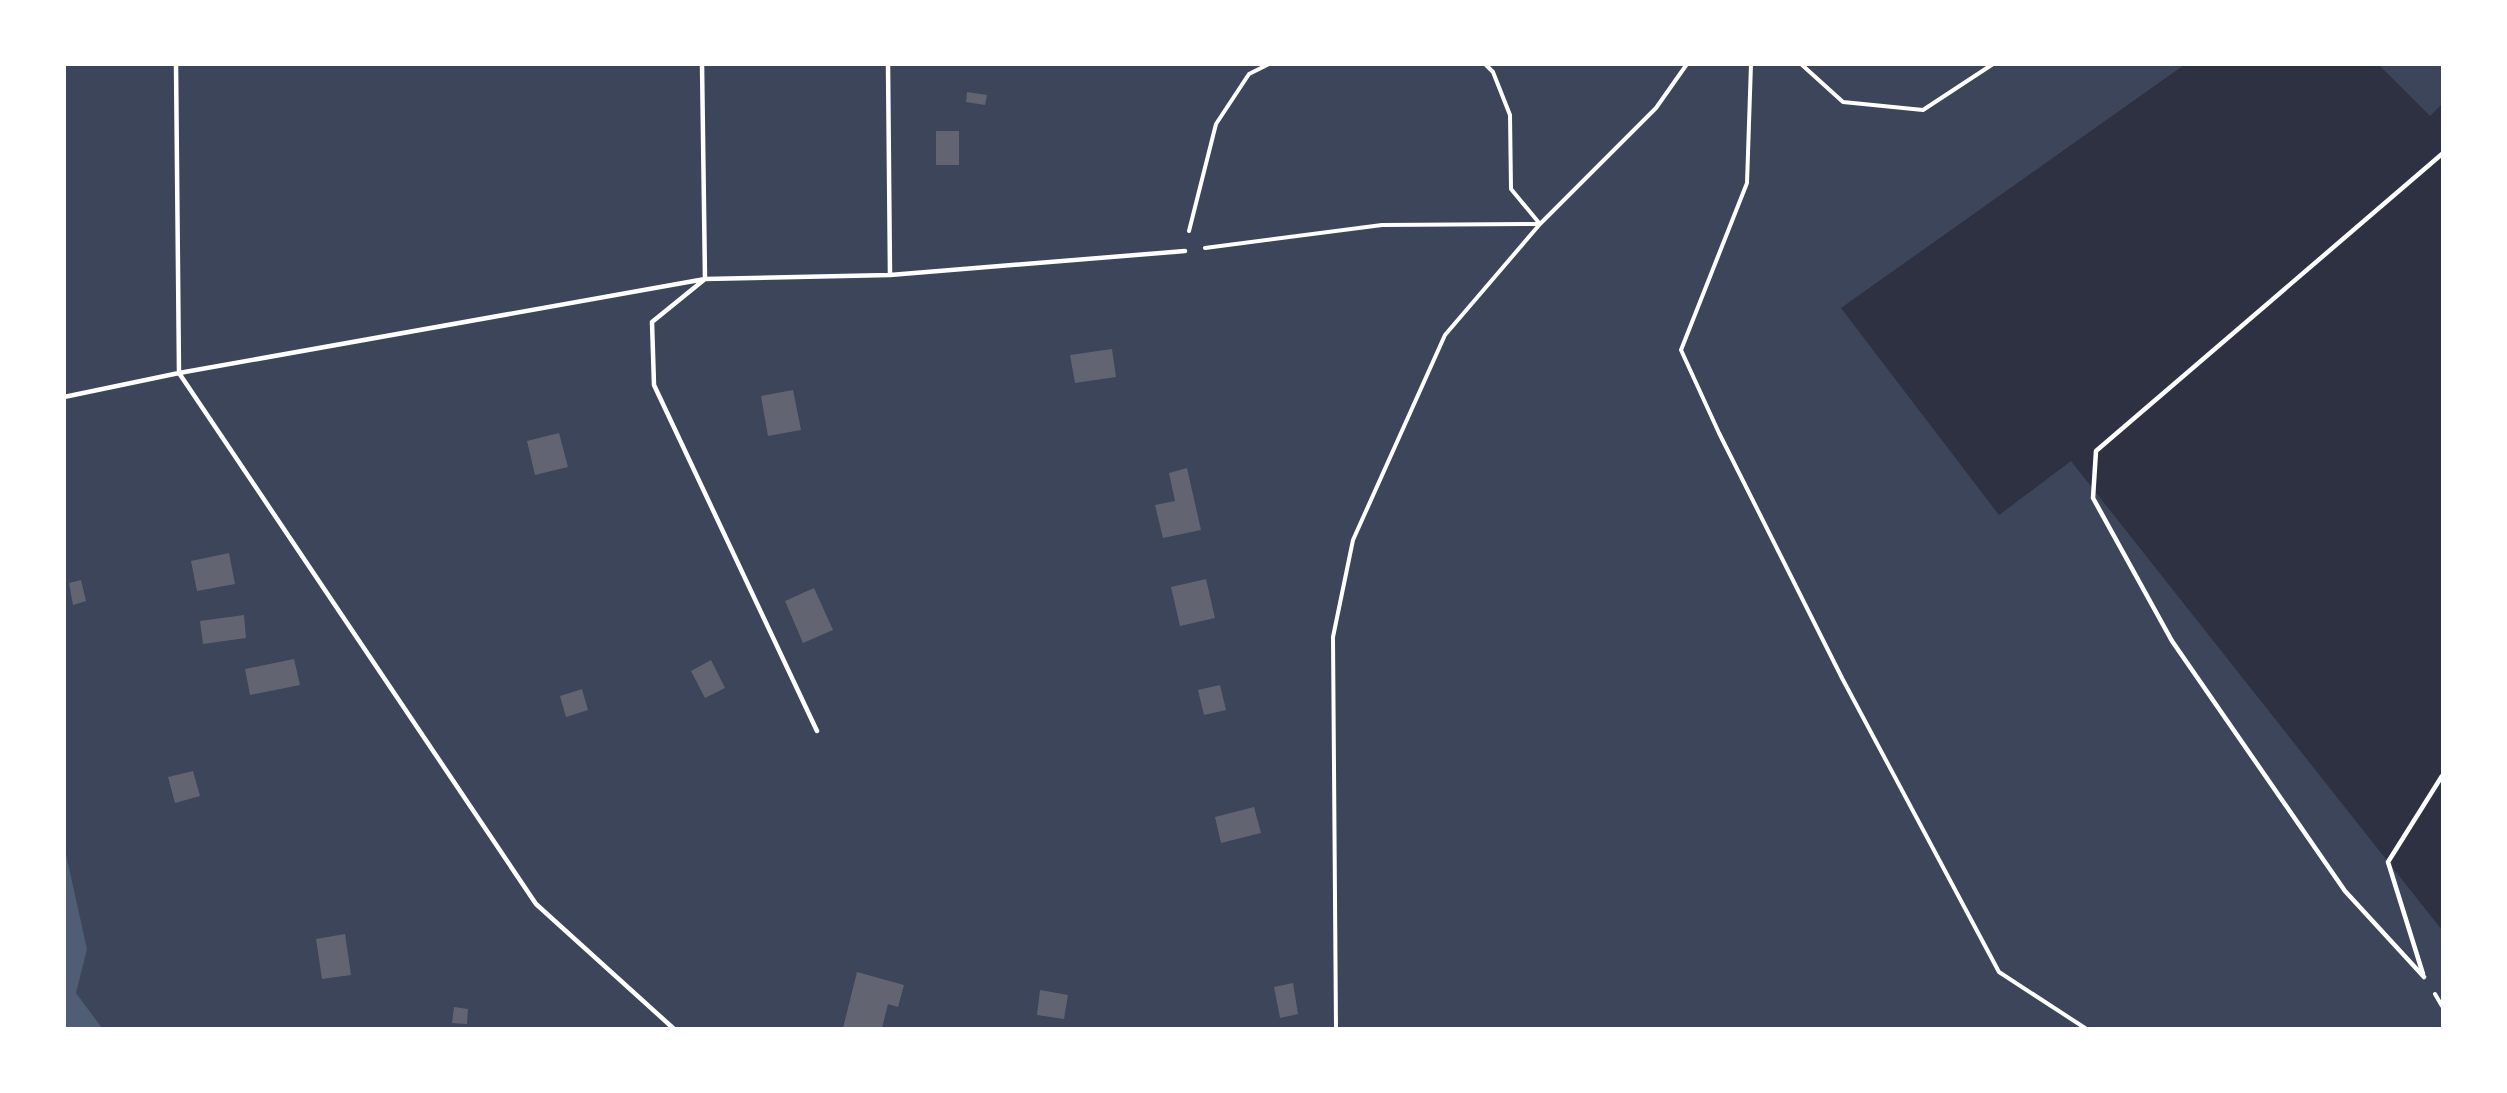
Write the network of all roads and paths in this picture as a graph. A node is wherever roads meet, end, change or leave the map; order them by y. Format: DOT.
graph roads {
  1 [pos="176,64"];
  2 [pos="702,64"];
  3 [pos="888,64"];
  4 [pos="1269,64"];
  5 [pos="1485,64"];
  6 [pos="1688,64"];
  7 [pos="1751,64"];
  8 [pos="1801,64"];
  9 [pos="1994,64"];
  10 [pos="2442,154"];
  11 [pos="1540,224"];
  12 [pos="1185,251"];
  13 [pos="890,275"];
  14 [pos="705,279"];
  15 [pos="179,373"];
  16 [pos="64,398"];
  17 [pos="817,731"];
  18 [pos="2442,776"];
  19 [pos="673,1029"];
  20 [pos="1336,1029"];
  21 [pos="2085,1029"];
  1 -- 15 [label="lane"];
  2 -- 14 [label="lane"];
  3 -- 13 [label="lane"];
  4 -- 12 [label="path"];
  5 -- 11 [label="path"];
  6 -- 11 [label="path"];
  7 -- 21 [label="path"];
  8 -- 9 [label="path"];
  10 -- 18 [label="lane"];
  11 -- 12 [label="path"];
  11 -- 20 [label="path"];
  12 -- 13 [label="lane"];
  13 -- 14 [label="lane"];
  14 -- 15 [label="lane"];
  14 -- 17 [label="lane"];
  15 -- 16 [label="lane"];
  15 -- 19 [label="lane"];
}
